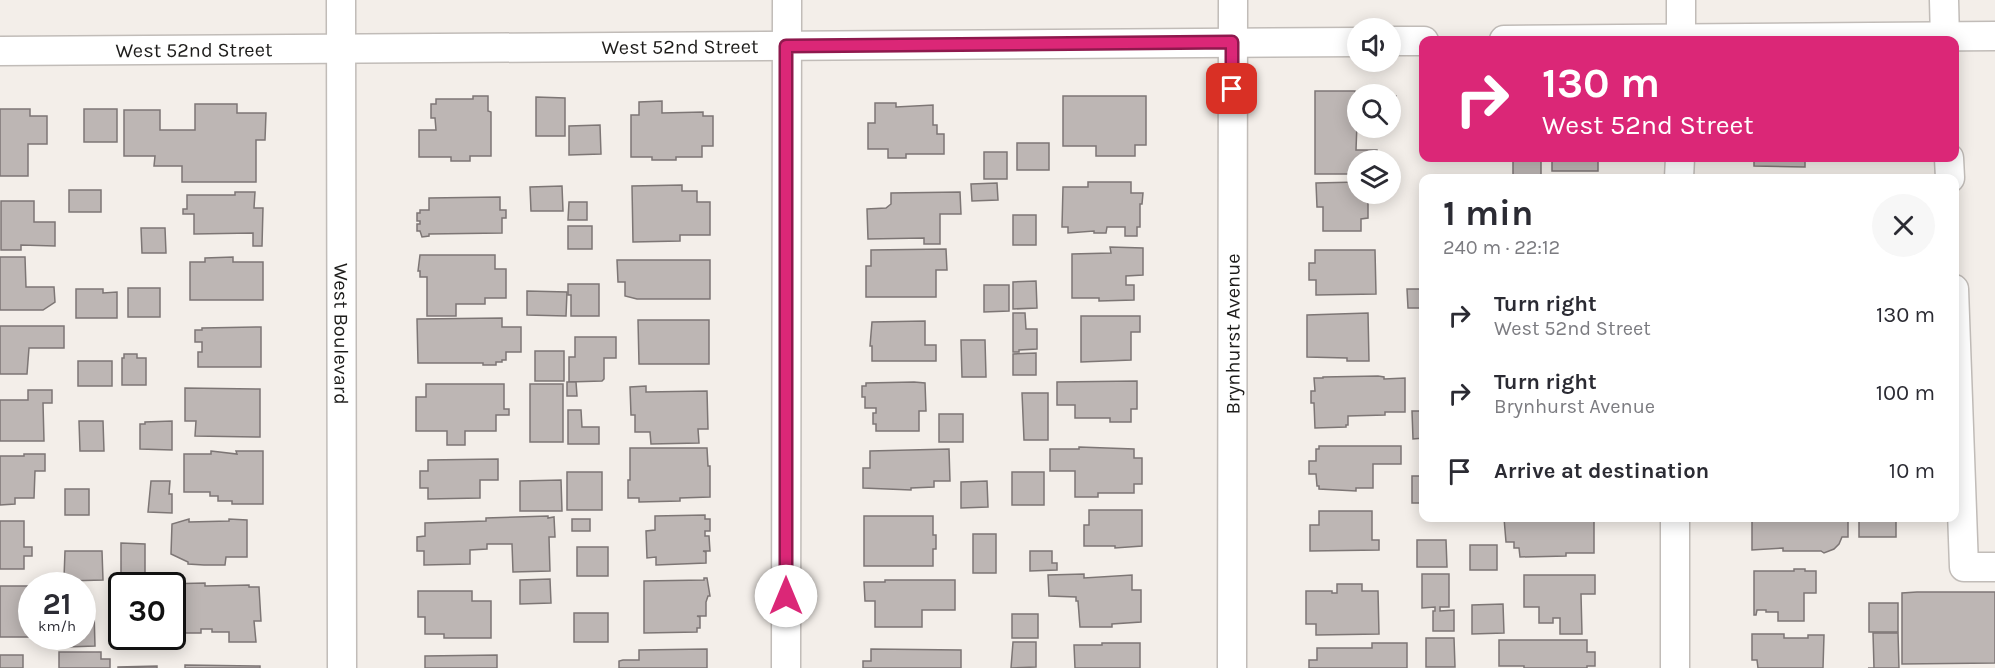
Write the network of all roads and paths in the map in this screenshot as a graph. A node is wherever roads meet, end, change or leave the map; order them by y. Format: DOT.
graph roads {
  1 [pos="341,0"];
  2 [pos="787,0"];
  3 [pos="1233,0"];
  4 [pos="1681,0"];
  5 [pos="1944,0"];
  6 [pos="1681,36"];
  7 [pos="1945,36"];
  8 [pos="1995,36"];
  9 [pos="1959,37"];
  10 [pos="1401,41"];
  11 [pos="1419,41"];
  12 [pos="1232,42"];
  13 [pos="1347,42"];
  14 [pos="786,46"];
  15 [pos="341,49"];
  16 [pos="0,51"];
  17 [pos="1959,428"];
  18 [pos="1675,522"];
  19 [pos="1995,567"];
  20 [pos="342,668"];
  21 [pos="786,668"];
  22 [pos="1232,668"];
  23 [pos="1675,668"];
  1 -- 15 [label="street, West Boulevard"];
  2 -- 14 [label="street"];
  3 -- 12 [label="street, Brynhurst Avenue"];
  4 -- 6 [label="street"];
  5 -- 7 [label="street"];
  8 -- 9 [label="street"];
  10 -- 11 [label="street"];
  12 -- 13 [label="street, West 52nd Street"];
  12 -- 14 [label="street, West 52nd Street"];
  12 -- 22 [label="street, Brynhurst Avenue"];
  14 -- 15 [label="street, West 52nd Street"];
  14 -- 21 [label="street"];
  15 -- 16 [label="street, West 52nd Street"];
  15 -- 20 [label="street, West Boulevard"];
  17 -- 19 [label="street"];
  18 -- 23 [label="street"];
}
